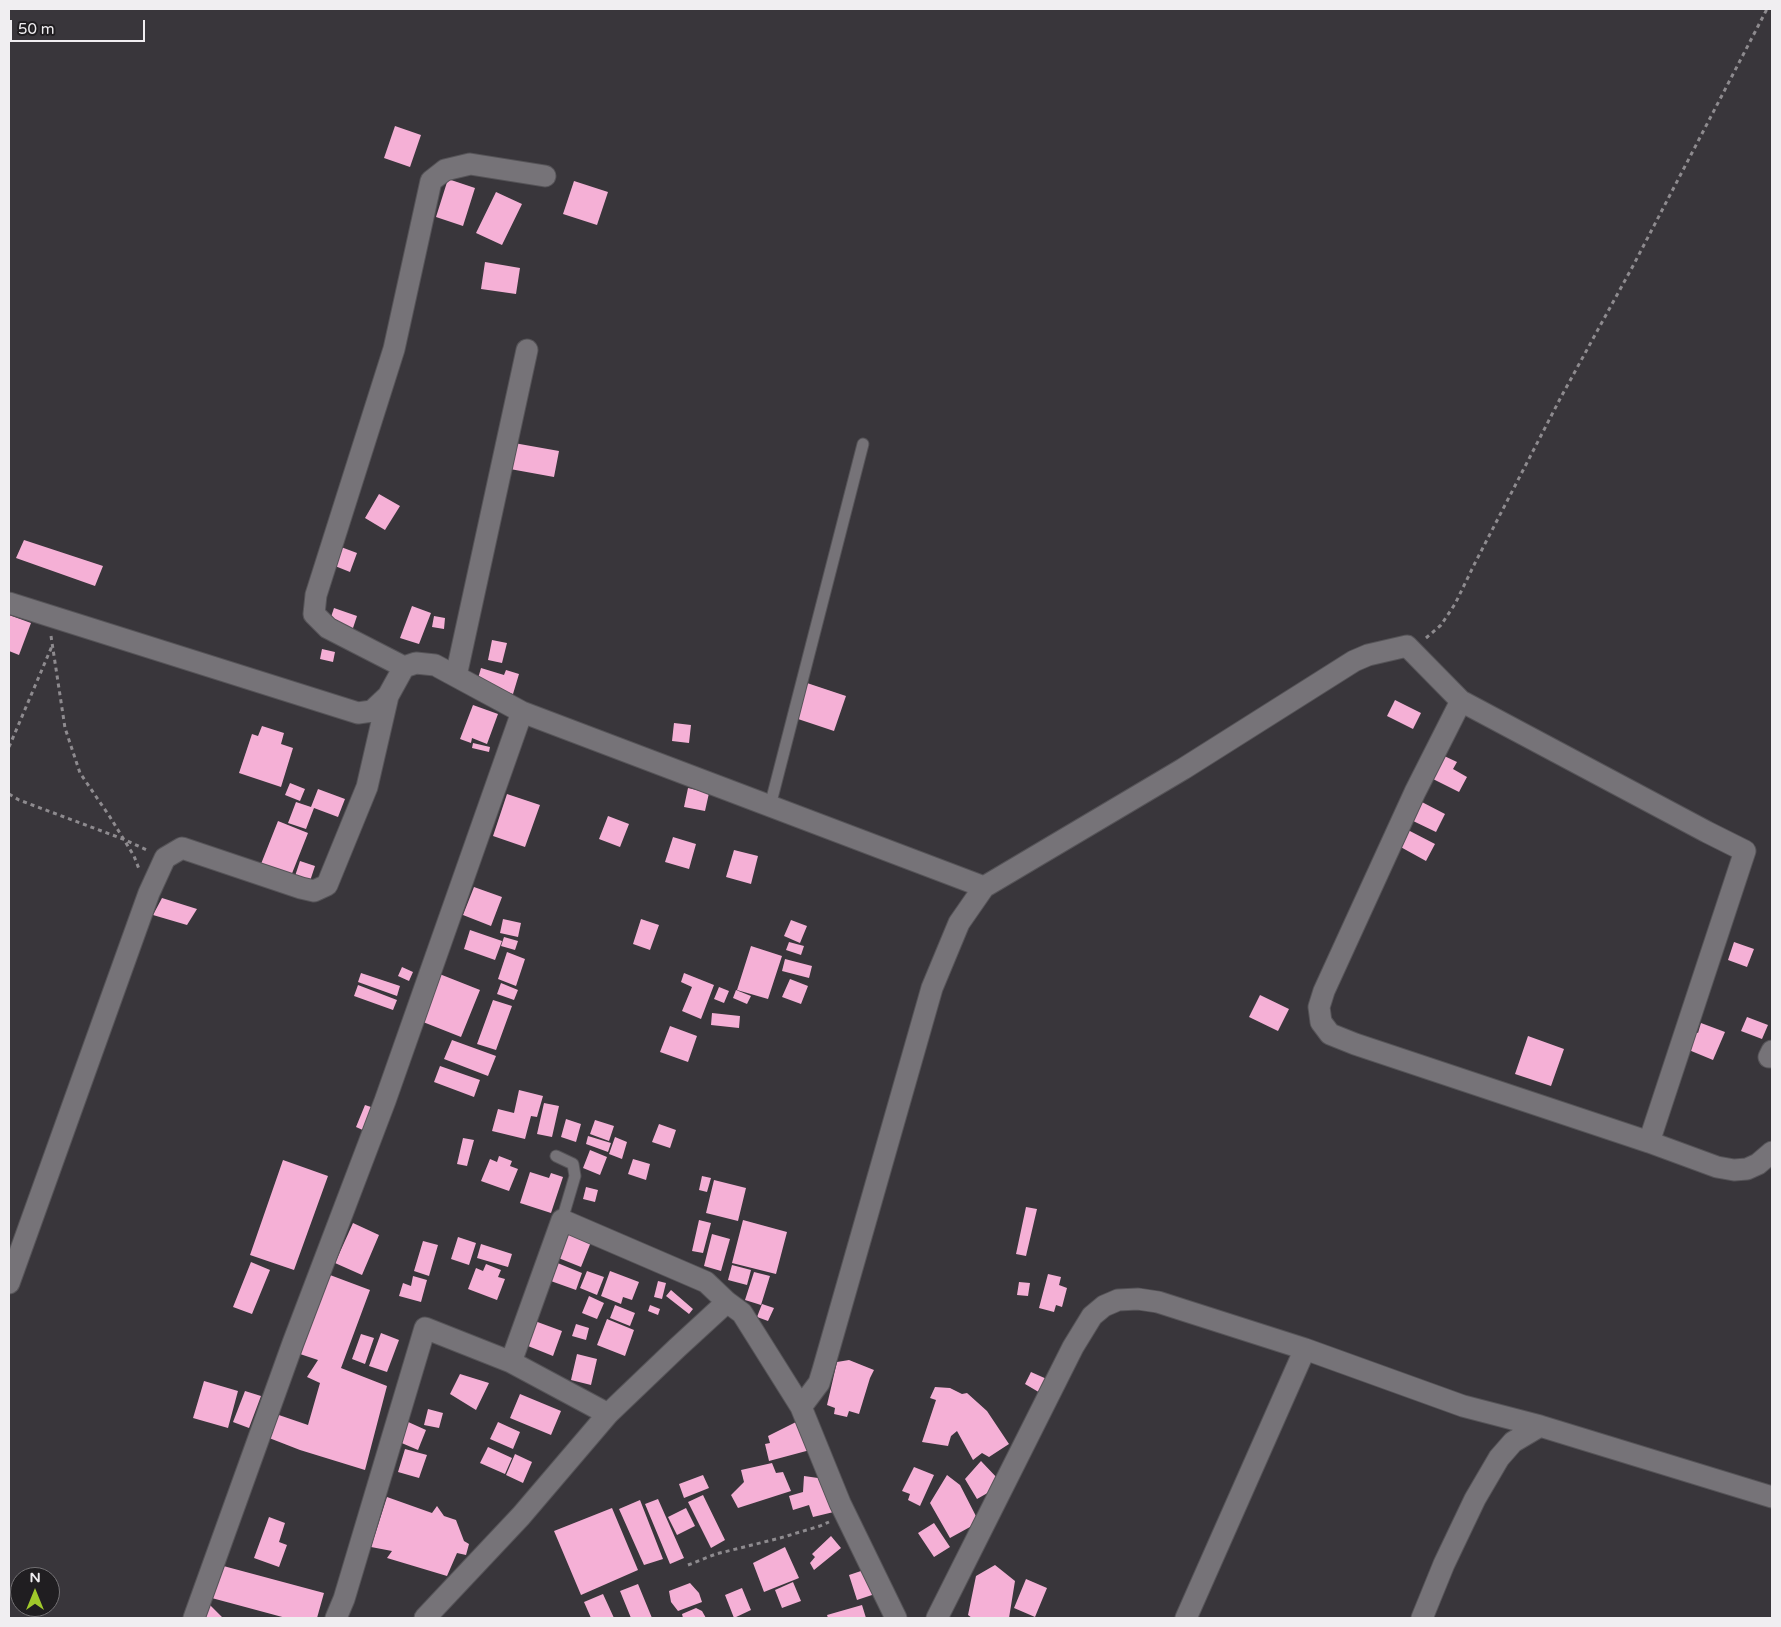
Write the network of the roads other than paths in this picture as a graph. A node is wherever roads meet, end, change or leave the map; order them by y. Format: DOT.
graph roads {
  1 [pos="545,176"];
  2 [pos="527,350"];
  3 [pos="863,444"];
  4 [pos="9,603"];
  5 [pos="404,667"];
  6 [pos="456,676"];
  7 [pos="388,696"];
  8 [pos="1461,701"];
  9 [pos="522,712"];
  10 [pos="770,806"];
  11 [pos="984,886"];
  12 [pos="1649,1142"];
  13 [pos="1772,1152"];
  14 [pos="556,1156"];
  15 [pos="562,1220"];
  16 [pos="9,1283"];
  17 [pos="727,1302"];
  18 [pos="1305,1349"];
  19 [pos="511,1362"];
  20 [pos="801,1407"];
  21 [pos="608,1414"];
  22 [pos="1540,1426"];
  23 [pos="1772,1497"];
  24 [pos="194,1618"];
  25 [pos="336,1618"];
  26 [pos="425,1618"];
  27 [pos="896,1618"];
  28 [pos="937,1618"];
  29 [pos="1186,1618"];
  30 [pos="1422,1618"];
  1 -- 5 [label="street"];
  2 -- 6 [label="street"];
  3 -- 10 [label="lane"];
  4 -- 7 [label="street"];
  5 -- 6 [label="street"];
  5 -- 7 [label="street"];
  6 -- 9 [label="street"];
  7 -- 16 [label="street"];
  8 -- 11 [label="street"];
  8 -- 12 [label="street"];
  8 -- 12 [label="street"];
  9 -- 10 [label="street"];
  9 -- 24 [label="street"];
  10 -- 11 [label="street"];
  11 -- 20 [label="street"];
  12 -- 13 [label="street"];
  14 -- 15 [label="lane"];
  15 -- 17 [label="street"];
  15 -- 19 [label="street"];
  17 -- 20 [label="street"];
  17 -- 21 [label="street"];
  18 -- 22 [label="street"];
  18 -- 28 [label="street"];
  18 -- 29 [label="street"];
  19 -- 21 [label="street"];
  19 -- 25 [label="street"];
  20 -- 27 [label="street"];
  21 -- 26 [label="street"];
  22 -- 23 [label="street"];
  22 -- 30 [label="street"];
}
